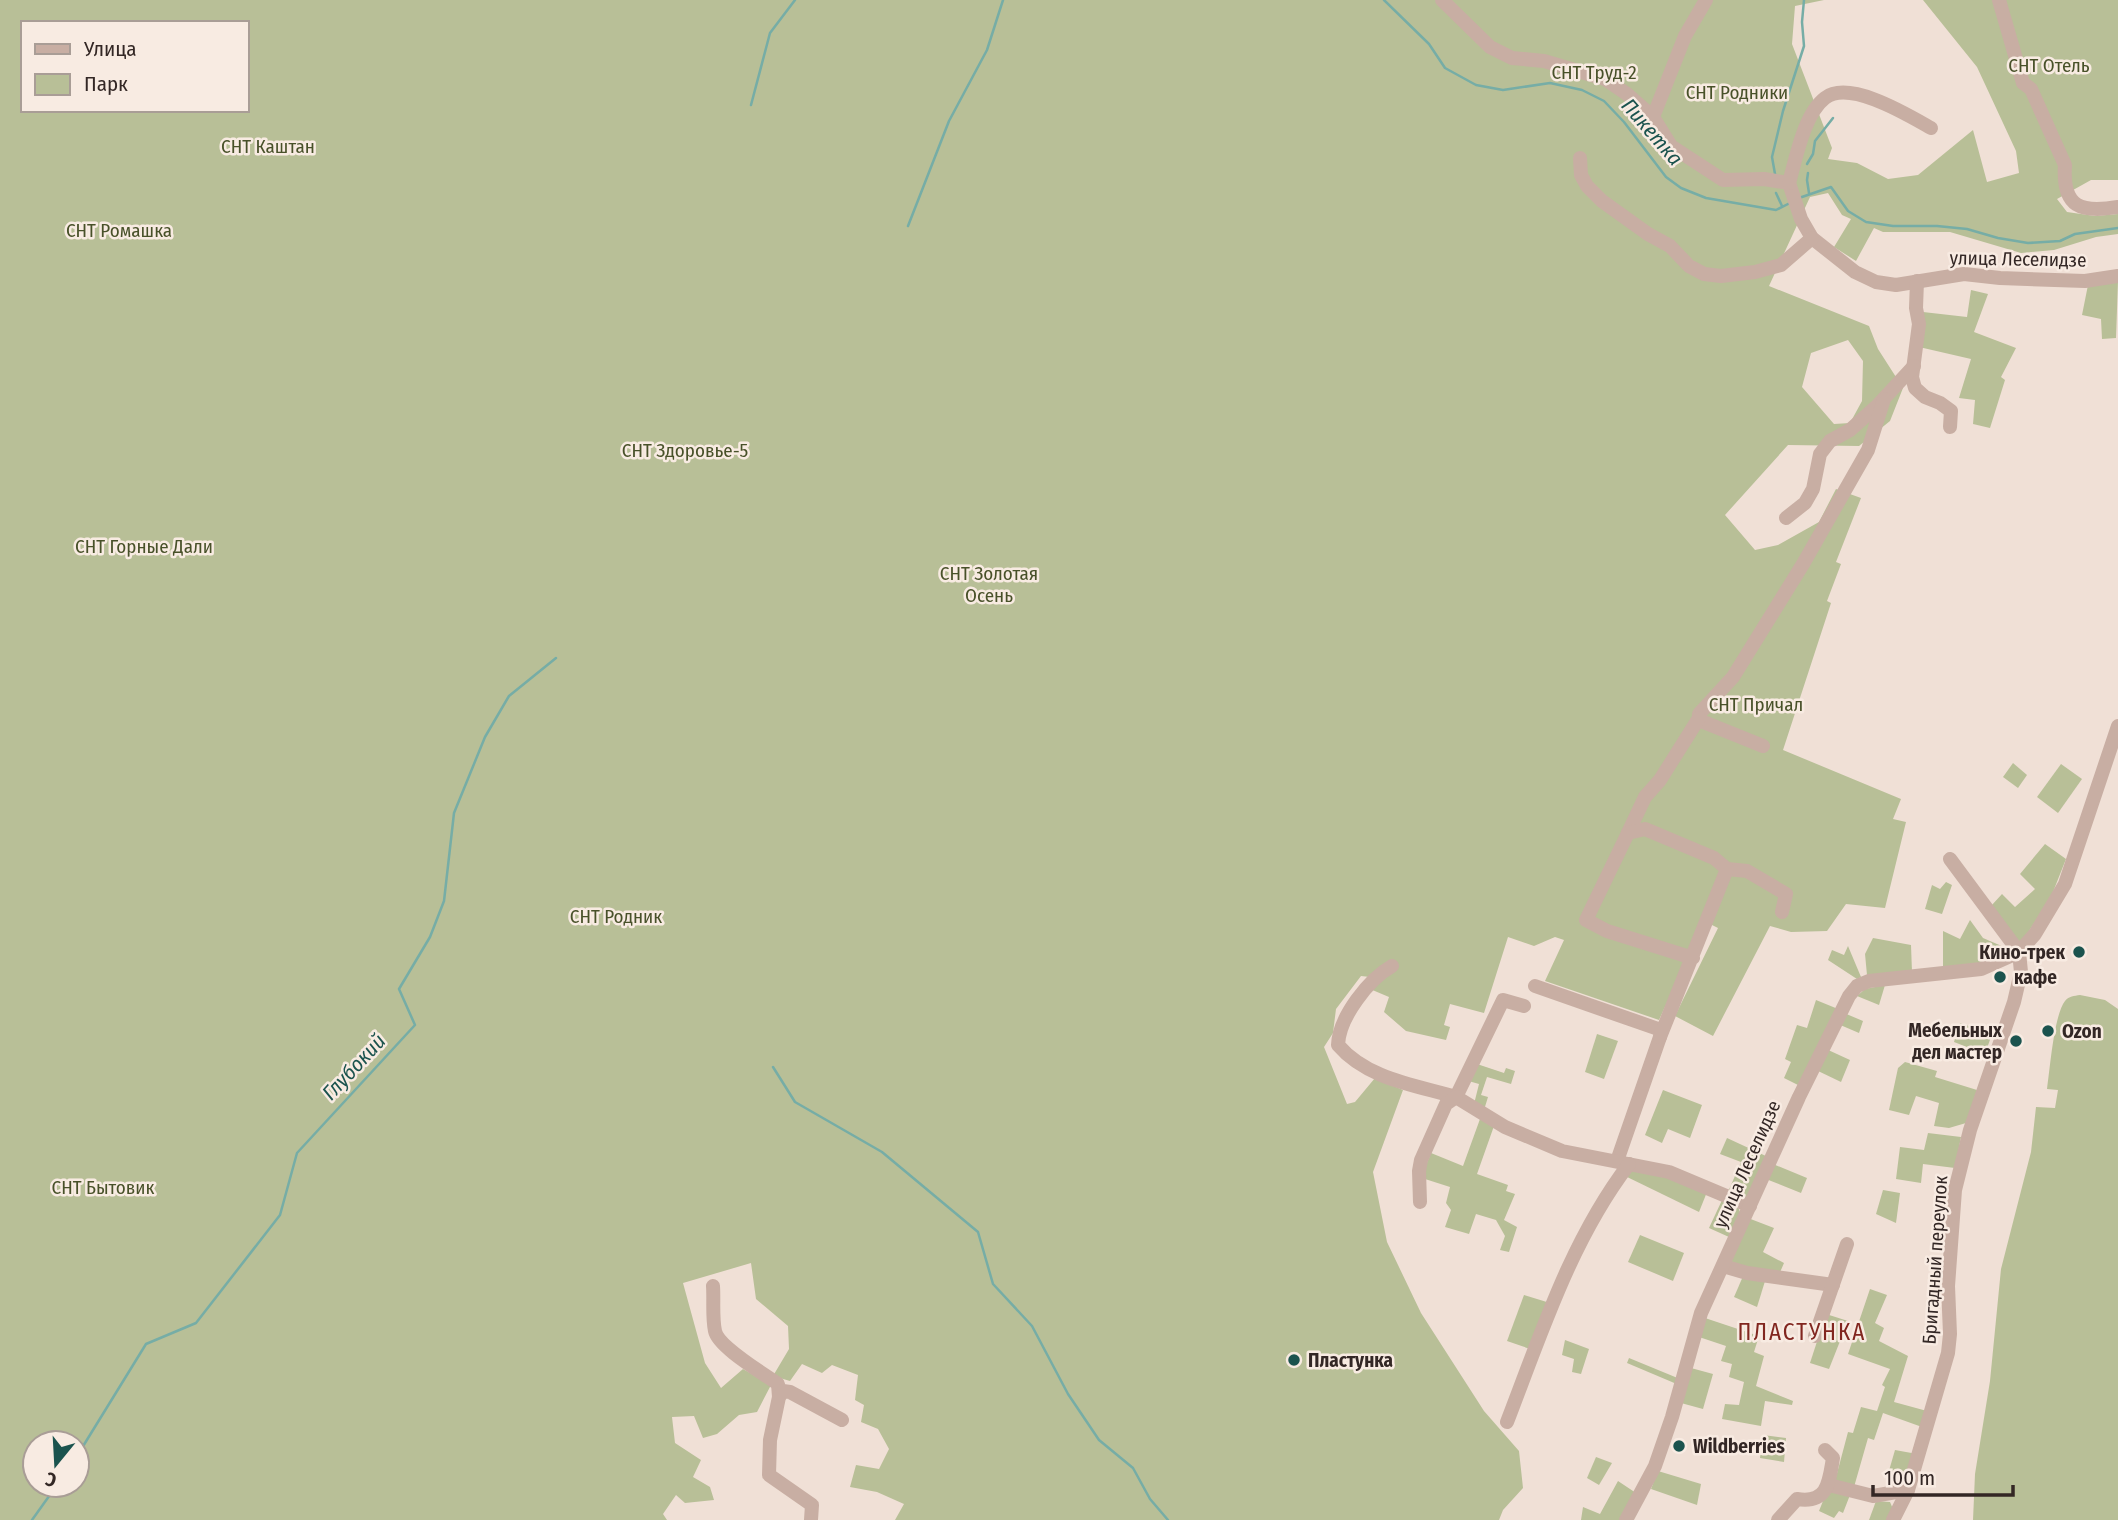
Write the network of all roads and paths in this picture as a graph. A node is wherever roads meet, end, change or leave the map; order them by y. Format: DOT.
graph roads {
  1 [pos="1442,0"];
  2 [pos="1706,0"];
  3 [pos="1999,0"];
  4 [pos="1653,117"];
  5 [pos="1931,128"];
  6 [pos="1580,158"];
  7 [pos="1789,183"];
  8 [pos="2118,207"];
  9 [pos="1812,237"];
  10 [pos="2118,276"];
  11 [pos="1917,281"];
  12 [pos="1914,366"];
  13 [pos="1884,399"];
  14 [pos="1950,427"];
  15 [pos="1786,518"];
  16 [pos="1699,718"];
  17 [pos="2118,726"];
  18 [pos="1763,746"];
  19 [pos="1628,833"];
  20 [pos="1950,859"];
  21 [pos="1727,869"];
  22 [pos="1782,912"];
  23 [pos="2019,952"];
  24 [pos="1693,958"];
  25 [pos="1392,966"];
  26 [pos="1535,986"];
  27 [pos="1524,1006"];
  28 [pos="1660,1037"];
  29 [pos="1456,1097"];
  30 [pos="1623,1162"];
  31 [pos="1420,1202"];
  32 [pos="1750,1206"];
  33 [pos="1847,1244"];
  34 [pos="1723,1266"];
  35 [pos="1833,1285"];
  36 [pos="713,1286"];
  37 [pos="1815,1336"];
  38 [pos="779,1397"];
  39 [pos="842,1420"];
  40 [pos="1507,1422"];
  41 [pos="1825,1450"];
  42 [pos="1829,1485"];
  43 [pos="1909,1490"];
  44 [pos="811,1520"];
  45 [pos="1626,1520"];
  46 [pos="1778,1520"];
  47 [pos="1893,1520"];
  1 -- 4 [label="street"];
  2 -- 4 [label="street"];
  3 -- 8 [label="street"];
  4 -- 7 [label="street"];
  5 -- 7 [label="street"];
  6 -- 9 [label="street"];
  7 -- 9 [label="street, улица Леселидзе"];
  9 -- 11 [label="street, улица Леселидзе"];
  10 -- 11 [label="street, улица Леселидзе"];
  11 -- 12 [label="street"];
  12 -- 13 [label="street"];
  12 -- 14 [label="street"];
  13 -- 15 [label="street"];
  13 -- 16 [label="street"];
  16 -- 18 [label="street"];
  16 -- 19 [label="street"];
  17 -- 23 [label="street, улица Леселидзе"];
  19 -- 21 [label="street"];
  19 -- 24 [label="street"];
  20 -- 23 [label="street"];
  21 -- 22 [label="street"];
  21 -- 24 [label="street"];
  23 -- 32 [label="street, улица Леселидзе"];
  23 -- 43 [label="street, Бригадный переулок"];
  24 -- 28 [label="street"];
  25 -- 29 [label="street"];
  26 -- 28 [label="street"];
  27 -- 29 [label="street"];
  28 -- 30 [label="street"];
  29 -- 30 [label="street"];
  29 -- 31 [label="street"];
  30 -- 32 [label="street"];
  30 -- 40 [label="street"];
  32 -- 34 [label="street, улица Леселидзе"];
  33 -- 35 [label="street"];
  34 -- 35 [label="street"];
  34 -- 45 [label="street, улица Леселидзе"];
  35 -- 37 [label="street"];
  36 -- 38 [label="street"];
  38 -- 39 [label="street"];
  38 -- 44 [label="street"];
  41 -- 42 [label="street"];
  42 -- 43 [label="street"];
  42 -- 46 [label="street"];
  43 -- 47 [label="street, Бригадный переулок"];
}
